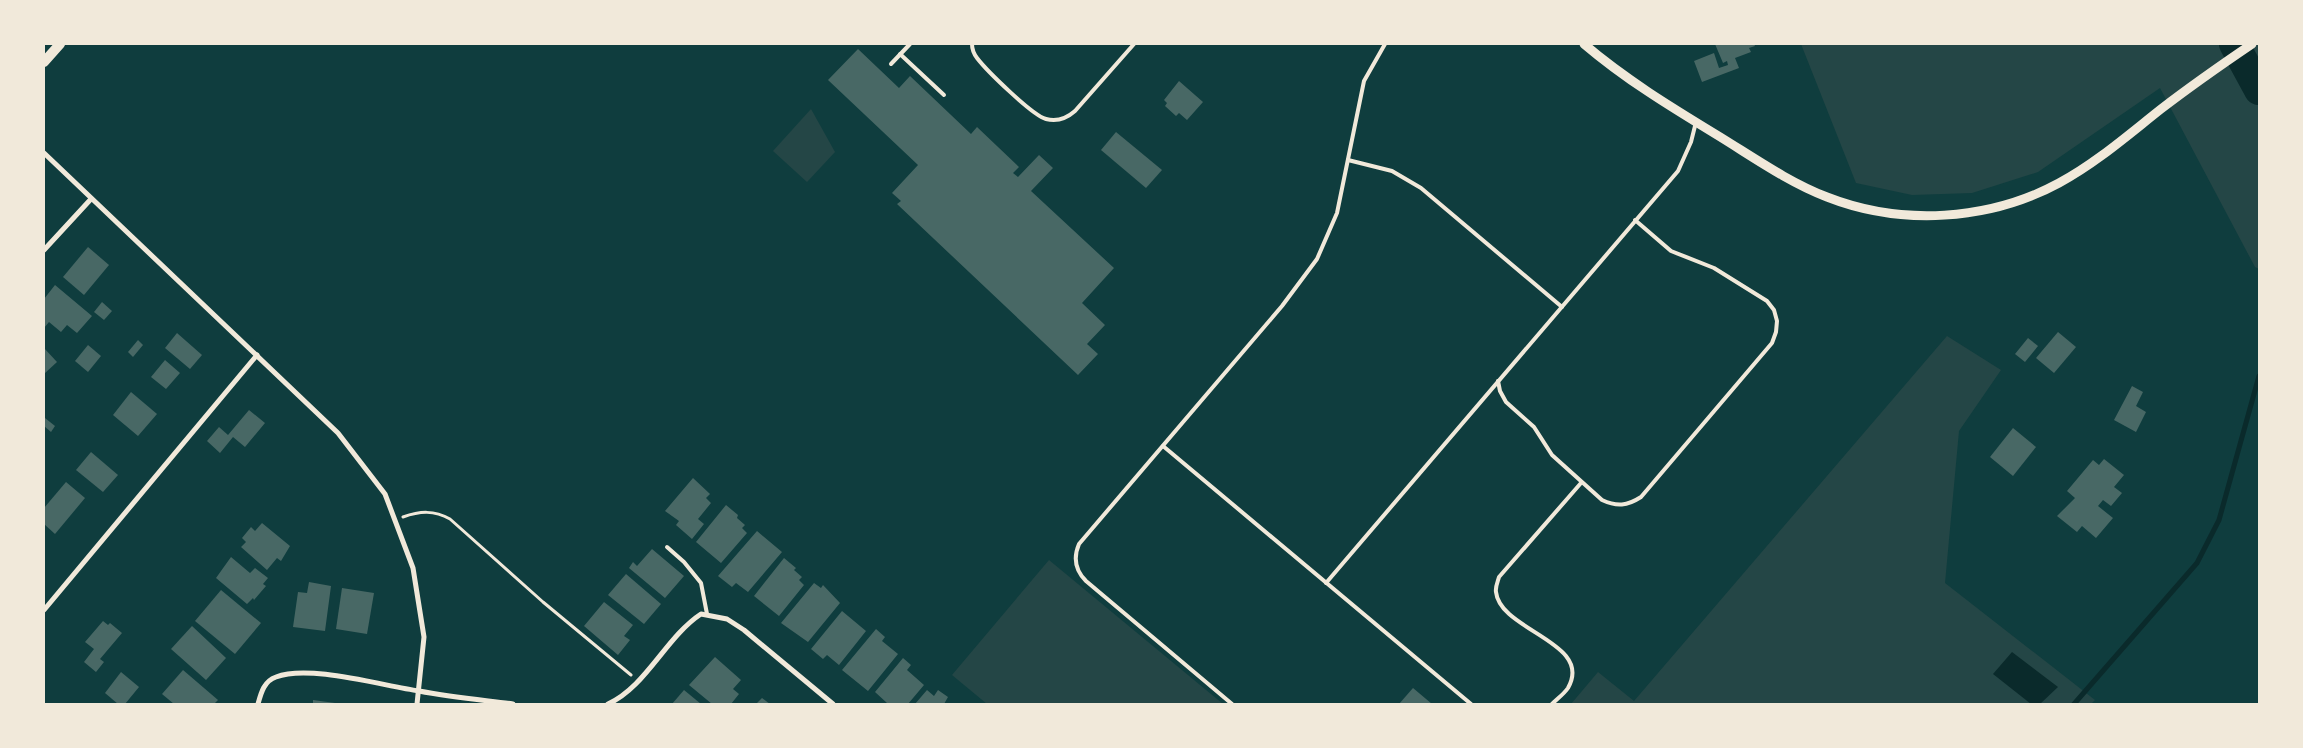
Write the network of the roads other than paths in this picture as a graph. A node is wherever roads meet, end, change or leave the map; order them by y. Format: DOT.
graph roads {
  1 [pos="60,44"];
  2 [pos="910,44"];
  3 [pos="972,44"];
  4 [pos="1134,44"];
  5 [pos="1385,44"];
  6 [pos="1584,44"];
  7 [pos="2252,44"];
  8 [pos="900,54"];
  9 [pos="44,62"];
  10 [pos="892,64"];
  11 [pos="944,95"];
  12 [pos="1696,122"];
  13 [pos="44,152"];
  14 [pos="1348,160"];
  15 [pos="91,199"];
  16 [pos="1635,220"];
  17 [pos="44,250"];
  18 [pos="1562,307"];
  19 [pos="257,355"];
  20 [pos="1498,381"];
  21 [pos="1162,446"];
  22 [pos="1581,483"];
  23 [pos="667,547"];
  24 [pos="1326,583"];
  25 [pos="44,610"];
  26 [pos="704,614"];
  27 [pos="419,692"];
  28 [pos="258,704"];
  29 [pos="417,704"];
  30 [pos="513,704"];
  31 [pos="608,704"];
  32 [pos="833,704"];
  33 [pos="1232,704"];
  34 [pos="1472,704"];
  35 [pos="1552,704"];
  1 -- 9 [label="main road"];
  2 -- 8 [label="lane"];
  3 -- 4 [label="lane"];
  5 -- 14 [label="lane"];
  6 -- 12 [label="street"];
  7 -- 12 [label="street"];
  8 -- 10 [label="lane"];
  8 -- 11 [label="lane"];
  12 -- 16 [label="lane"];
  13 -- 15 [label="street"];
  14 -- 18 [label="lane"];
  14 -- 21 [label="lane"];
  15 -- 17 [label="street"];
  15 -- 19 [label="street"];
  16 -- 18 [label="lane"];
  16 -- 22 [label="lane"];
  18 -- 20 [label="lane"];
  19 -- 25 [label="street"];
  19 -- 27 [label="street"];
  20 -- 22 [label="lane"];
  20 -- 24 [label="lane"];
  21 -- 24 [label="lane"];
  21 -- 33 [label="lane"];
  22 -- 35 [label="lane"];
  23 -- 26 [label="lane"];
  24 -- 34 [label="lane"];
  26 -- 31 [label="street"];
  26 -- 32 [label="street"];
  27 -- 28 [label="street"];
  27 -- 29 [label="street"];
  27 -- 30 [label="street"];
}
